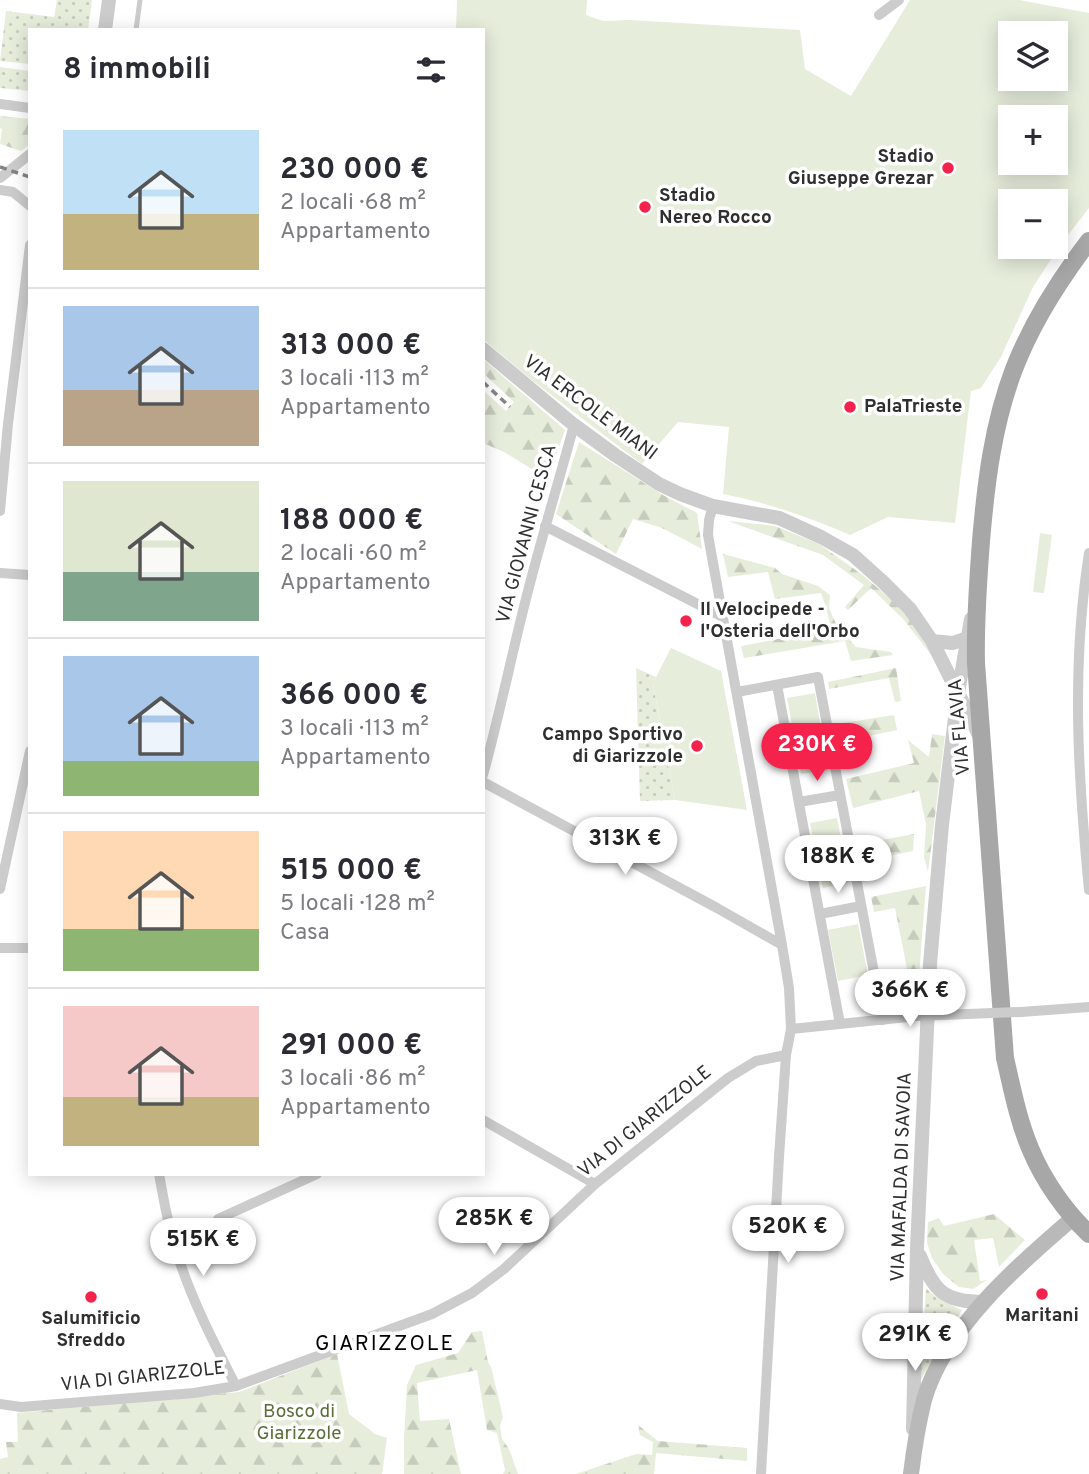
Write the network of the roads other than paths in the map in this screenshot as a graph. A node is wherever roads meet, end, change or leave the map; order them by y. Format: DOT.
graph roads {
  1 [pos="108,0"];
  2 [pos="140,0"];
  3 [pos="899,0"];
  4 [pos="879,15"];
  5 [pos="105,28"];
  6 [pos="136,28"];
  7 [pos="0,104"];
  8 [pos="28,108"];
  9 [pos="28,156"];
  10 [pos="0,178"];
  11 [pos="0,190"];
  12 [pos="28,204"];
  13 [pos="1089,241"];
  14 [pos="28,261"];
  15 [pos="485,351"];
  16 [pos="574,425"];
  17 [pos="713,506"];
  18 [pos="0,511"];
  19 [pos="545,526"];
  20 [pos="1089,553"];
  21 [pos="0,573"];
  22 [pos="28,575"];
  23 [pos="977,594"];
  24 [pos="723,617"];
  25 [pos="967,638"];
  26 [pos="932,641"];
  27 [pos="777,685"];
  28 [pos="737,692"];
  29 [pos="958,693"];
  30 [pos="983,743"];
  31 [pos="28,760"];
  32 [pos="485,767"];
  33 [pos="485,783"];
  34 [pos="840,795"];
  35 [pos="799,802"];
  36 [pos="1087,838"];
  37 [pos="0,889"];
  38 [pos="1089,891"];
  39 [pos="862,906"];
  40 [pos="820,914"];
  41 [pos="782,945"];
  42 [pos="0,948"];
  43 [pos="28,948"];
  44 [pos="1089,1007"];
  45 [pos="883,1020"];
  46 [pos="840,1024"];
  47 [pos="791,1029"];
  48 [pos="786,1055"];
  49 [pos="485,1121"];
  50 [pos="159,1176"];
  51 [pos="313,1176"];
  52 [pos="595,1184"];
  53 [pos="1073,1218"];
  54 [pos="218,1219"];
  55 [pos="1089,1234"];
  56 [pos="917,1248"];
  57 [pos="983,1302"];
  58 [pos="236,1386"];
  59 [pos="0,1404"];
  60 [pos="911,1473"];
  61 [pos="761,1474"];
  1 -- 5 [label="street"];
  2 -- 6 [label="lane"];
  3 -- 4 [label="street"];
  7 -- 8 [label="street"];
  9 -- 10 [label="street"];
  11 -- 12 [label="street"];
  13 -- 23 [label="main road, VIA FLAVIA"];
  14 -- 18 [label="street"];
  15 -- 16 [label="street, VIA ERCOLE MIANI"];
  16 -- 17 [label="street, VIA ERCOLE MIANI"];
  16 -- 19 [label="street, VIA GIOVANNI CESCA"];
  17 -- 24 [label="street"];
  17 -- 26 [label="street, VIA ERCOLE MIANI"];
  19 -- 24 [label="street"];
  19 -- 32 [label="street, VIA GIOVANNI CESCA"];
  20 -- 36 [label="street"];
  21 -- 22 [label="street"];
  23 -- 25 [label="street, VIA MAFALDA DI SAVOIA"];
  23 -- 30 [label="main road, VIA FLAVIA"];
  24 -- 28 [label="street"];
  25 -- 26 [label="street"];
  25 -- 29 [label="street, VIA MAFALDA DI SAVOIA"];
  26 -- 29 [label="street, VIA ERCOLE MIANI"];
  27 -- 28 [label="street"];
  27 -- 34 [label="street"];
  27 -- 35 [label="street"];
  28 -- 41 [label="street"];
  29 -- 30 [label="street, VIA ERCOLE MIANI"];
  29 -- 56 [label="street, VIA MAFALDA DI SAVOIA"];
  30 -- 53 [label="main road, VIA FLAVIA"];
  31 -- 37 [label="street"];
  33 -- 41 [label="street"];
  34 -- 35 [label="street"];
  34 -- 39 [label="street"];
  35 -- 40 [label="street"];
  36 -- 38 [label="street"];
  39 -- 40 [label="street"];
  39 -- 45 [label="street"];
  40 -- 46 [label="street"];
  41 -- 47 [label="street"];
  42 -- 43 [label="street"];
  44 -- 45 [label="street, bridge"];
  45 -- 46 [label="street"];
  46 -- 47 [label="street"];
  47 -- 48 [label="street"];
  48 -- 52 [label="street, VIA DI GIARIZZOLE"];
  48 -- 61 [label="street"];
  49 -- 52 [label="street"];
  50 -- 58 [label="street"];
  51 -- 54 [label="street"];
  52 -- 58 [label="street, VIA DI GIARIZZOLE"];
  53 -- 55 [label="main road, VIA FLAVIA"];
  53 -- 57 [label="main road"];
  56 -- 57 [label="street"];
  56 -- 60 [label="street, VIA MAFALDA DI SAVOIA"];
  57 -- 60 [label="main road"];
  58 -- 59 [label="street, VIA DI GIARIZZOLE"];
}
